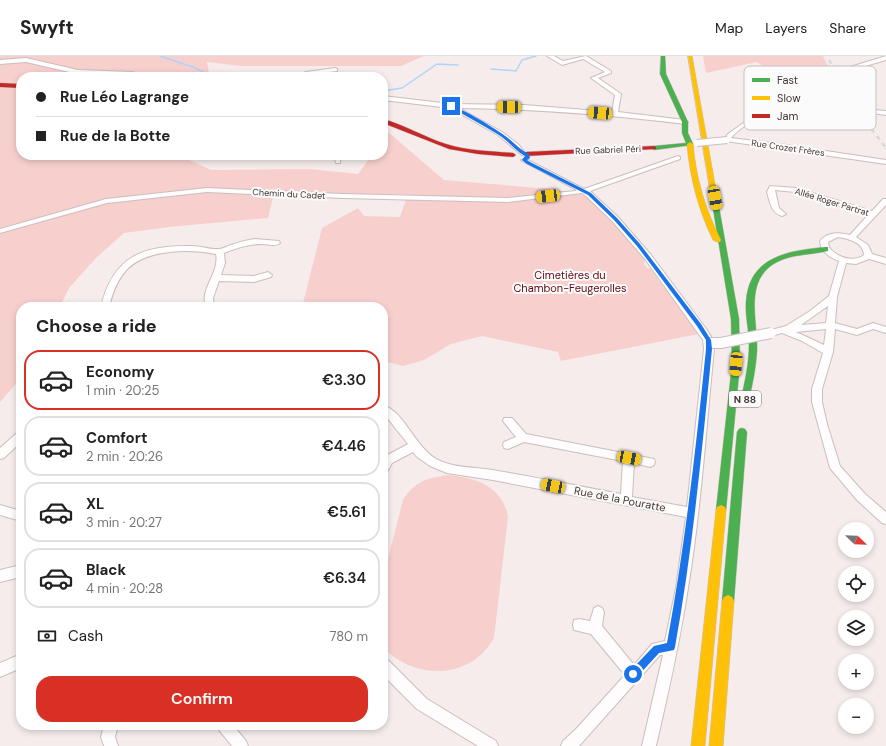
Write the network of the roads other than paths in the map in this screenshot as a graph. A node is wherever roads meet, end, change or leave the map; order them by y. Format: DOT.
graph roads {
  1 [pos="550,56"];
  2 [pos="663,56"];
  3 [pos="690,56"];
  4 [pos="698,56"];
  5 [pos="886,58"];
  6 [pos="0,62"];
  7 [pos="859,66"];
  8 [pos="335,70"];
  9 [pos="78,72"];
  10 [pos="328,72"];
  11 [pos="0,85"];
  12 [pos="16,86"];
  13 [pos="388,99"];
  14 [pos="451,106"];
  15 [pos="876,112"];
  16 [pos="886,113"];
  17 [pos="615,114"];
  18 [pos="388,122"];
  19 [pos="685,122"];
  20 [pos="744,125"];
  21 [pos="727,140"];
  22 [pos="694,144"];
  23 [pos="521,155"];
  24 [pos="678,158"];
  25 [pos="886,162"];
  26 [pos="582,190"];
  27 [pos="886,201"];
  28 [pos="782,214"];
  29 [pos="873,214"];
  30 [pos="0,231"];
  31 [pos="852,238"];
  32 [pos="276,243"];
  33 [pos="825,249"];
  34 [pos="220,252"];
  35 [pos="868,256"];
  36 [pos="725,257"];
  37 [pos="843,260"];
  38 [pos="886,260"];
  39 [pos="734,261"];
  40 [pos="268,275"];
  41 [pos="217,278"];
  42 [pos="742,298"];
  43 [pos="830,300"];
  44 [pos="107,302"];
  45 [pos="208,302"];
  46 [pos="829,326"];
  47 [pos="785,329"];
  48 [pos="886,330"];
  49 [pos="709,343"];
  50 [pos="828,352"];
  51 [pos="388,414"];
  52 [pos="743,420"];
  53 [pos="508,421"];
  54 [pos="523,438"];
  55 [pos="16,441"];
  56 [pos="508,444"];
  57 [pos="414,446"];
  58 [pos="0,455"];
  59 [pos="629,458"];
  60 [pos="388,461"];
  61 [pos="650,462"];
  62 [pos="626,500"];
  63 [pos="0,510"];
  64 [pos="692,513"];
  65 [pos="16,515"];
  66 [pos="886,520"];
  67 [pos="16,573"];
  68 [pos="0,576"];
  69 [pos="598,612"];
  70 [pos="579,625"];
  71 [pos="595,628"];
  72 [pos="671,647"];
  73 [pos="16,663"];
  74 [pos="0,670"];
  75 [pos="388,670"];
  76 [pos="633,674"];
  77 [pos="110,730"];
  78 [pos="228,730"];
  79 [pos="111,746"];
  80 [pos="241,746"];
  81 [pos="491,746"];
  82 [pos="568,746"];
  83 [pos="648,746"];
  84 [pos="698,746"];
  85 [pos="716,746"];
  1 -- 17 [label="street"];
  2 -- 19 [label="main road"];
  3 -- 36 [label="main road, N 88"];
  4 -- 39 [label="main road"];
  5 -- 7 [label="street, bridge"];
  6 -- 9 [label="street"];
  8 -- 10 [label="street"];
  11 -- 12 [label="main road"];
  13 -- 14 [label="street"];
  14 -- 17 [label="street"];
  14 -- 23 [label="street"];
  15 -- 16 [label="street"];
  17 -- 19 [label="street"];
  18 -- 23 [label="main road, Rue Gabriel Péri"];
  19 -- 22 [label="main road"];
  20 -- 21 [label="street"];
  21 -- 22 [label="street, Rue Crozet Frères, bridge"];
  21 -- 25 [label="street, Rue Crozet Frères"];
  22 -- 23 [label="main road, Rue Gabriel Péri"];
  22 -- 36 [label="main road"];
  23 -- 26 [label="street"];
  24 -- 26 [label="street, Chemin du Cadet"];
  26 -- 30 [label="street, Chemin du Cadet"];
  26 -- 49 [label="street"];
  27 -- 29 [label="street"];
  28 -- 29 [label="street, Allée Roger Partrat"];
  29 -- 31 [label="street"];
  31 -- 33 [label="street"];
  31 -- 35 [label="street"];
  32 -- 34 [label="street"];
  33 -- 37 [label="street"];
  33 -- 42 [label="main road, N 88"];
  34 -- 41 [label="street"];
  34 -- 44 [label="street"];
  35 -- 37 [label="street"];
  35 -- 38 [label="street"];
  36 -- 84 [label="main road, N 88"];
  37 -- 43 [label="street"];
  40 -- 41 [label="street"];
  41 -- 45 [label="street"];
  43 -- 46 [label="street"];
  43 -- 47 [label="street"];
  46 -- 47 [label="street"];
  46 -- 48 [label="street"];
  46 -- 50 [label="street"];
  47 -- 49 [label="street, bridge"];
  47 -- 50 [label="street"];
  49 -- 64 [label="street"];
  50 -- 66 [label="street"];
  51 -- 57 [label="street, Rue de la Pouratte"];
  52 -- 85 [label="main road, N 88"];
  53 -- 54 [label="street"];
  54 -- 56 [label="street"];
  54 -- 59 [label="street"];
  55 -- 58 [label="street"];
  57 -- 60 [label="street"];
  57 -- 62 [label="street, Rue de la Pouratte"];
  59 -- 61 [label="street"];
  59 -- 62 [label="street"];
  62 -- 64 [label="street, Rue de la Pouratte"];
  63 -- 65 [label="street"];
  64 -- 72 [label="street"];
  67 -- 68 [label="street"];
  69 -- 71 [label="street"];
  70 -- 71 [label="street"];
  71 -- 76 [label="street"];
  72 -- 76 [label="street"];
  72 -- 83 [label="street"];
  73 -- 74 [label="street"];
  75 -- 81 [label="street"];
  76 -- 82 [label="street"];
  77 -- 79 [label="street"];
  78 -- 80 [label="street"];
}
